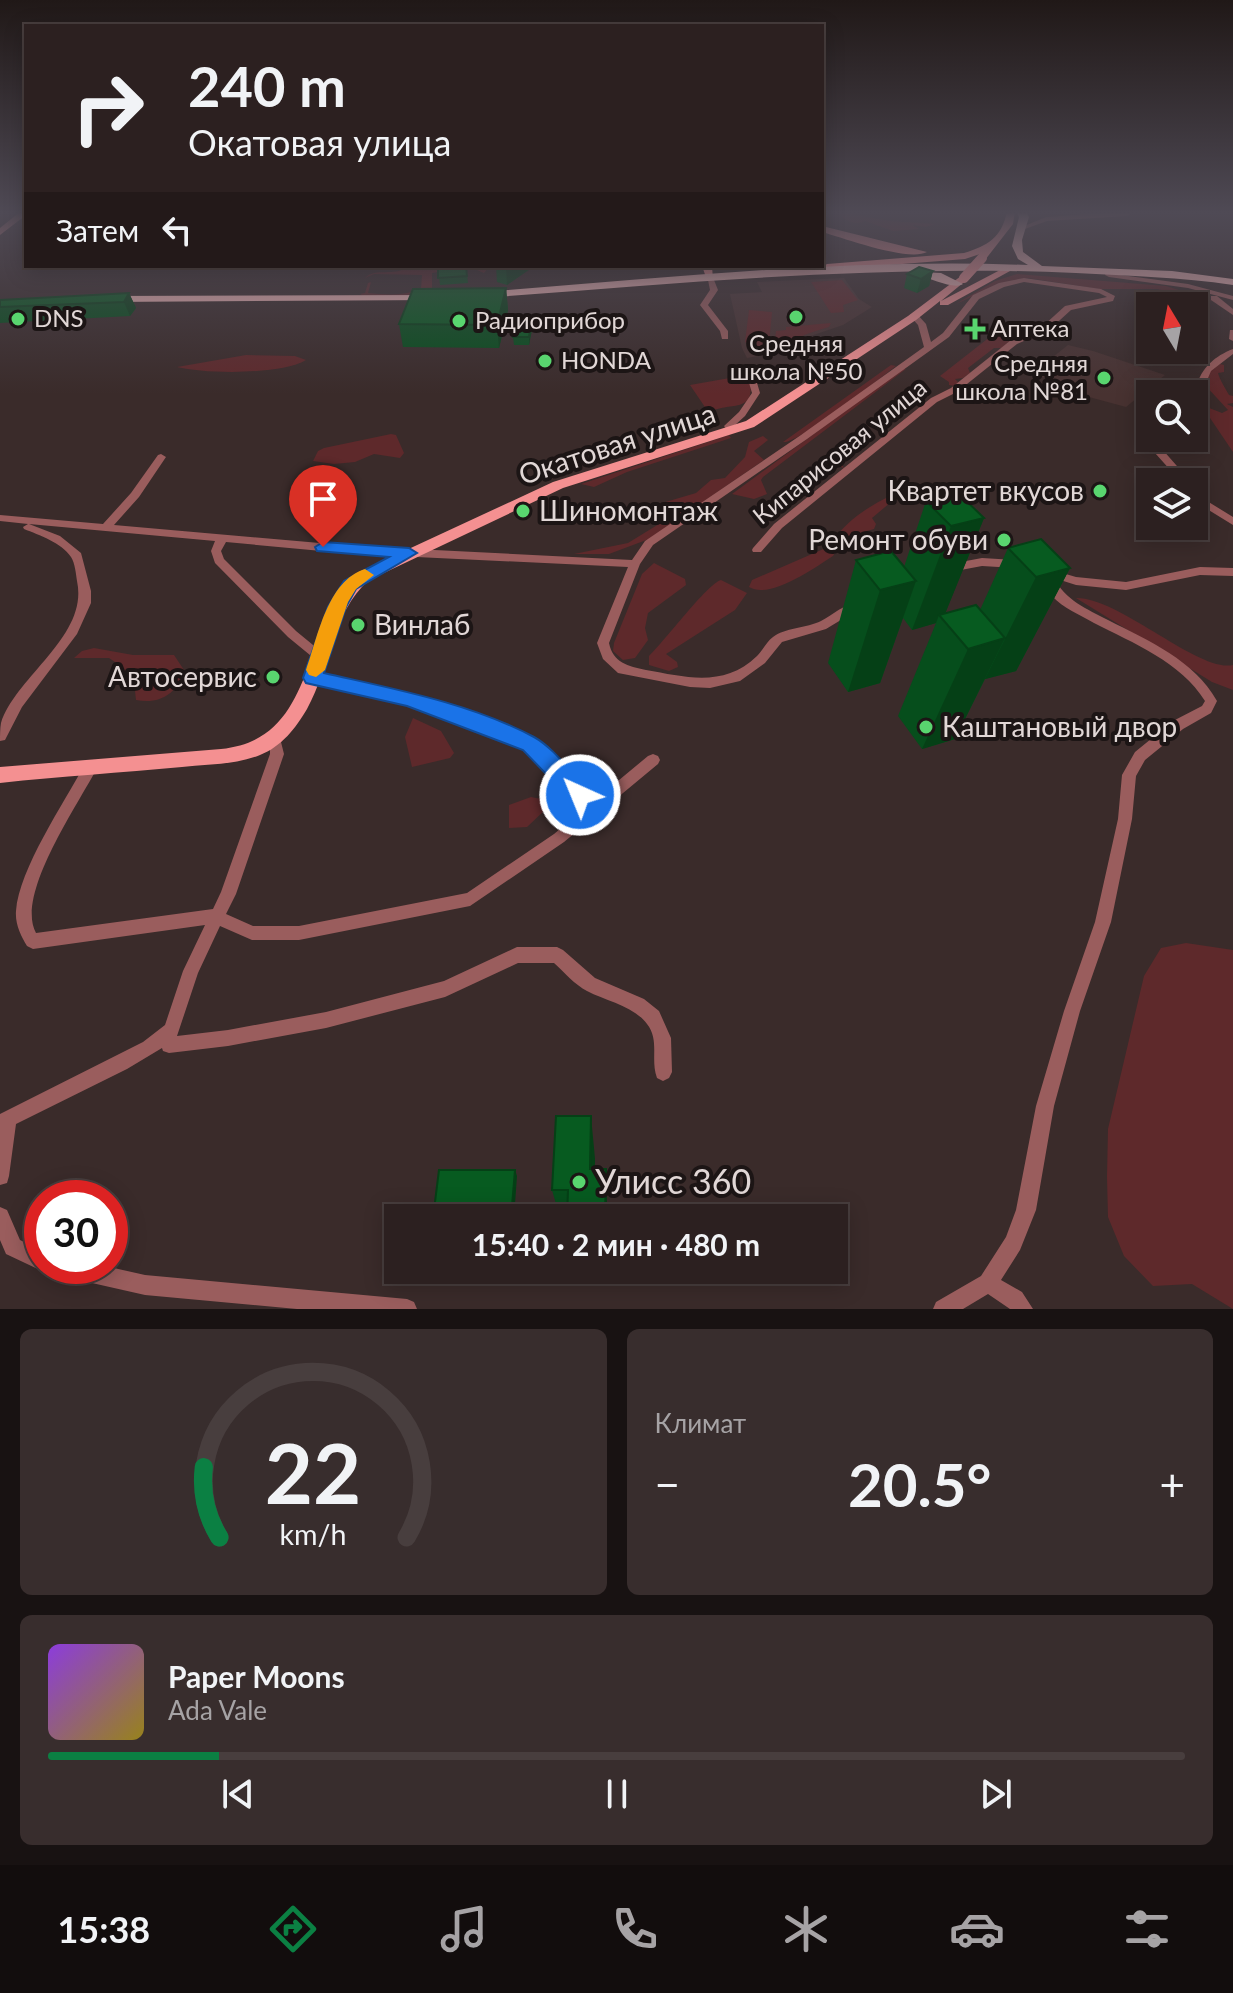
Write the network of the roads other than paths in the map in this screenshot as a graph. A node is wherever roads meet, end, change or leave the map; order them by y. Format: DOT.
graph roads {
  1 [pos="763,272"];
  2 [pos="815,272"];
  3 [pos="872,272"];
  4 [pos="970,272"];
  5 [pos="977,272"];
  6 [pos="999,272"];
  7 [pos="1033,272"];
  8 [pos="1125,272"];
  9 [pos="988,274"];
  10 [pos="828,275"];
  11 [pos="1109,275"];
  12 [pos="713,276"];
  13 [pos="1233,283"];
  14 [pos="1169,284"];
  15 [pos="959,287"];
  16 [pos="473,297"];
  17 [pos="1233,298"];
  18 [pos="93,301"];
  19 [pos="1233,313"];
  20 [pos="914,316"];
  21 [pos="1233,332"];
  22 [pos="725,337"];
  23 [pos="1233,339"];
  24 [pos="928,347"];
  25 [pos="1233,351"];
  26 [pos="751,376"];
  27 [pos="1202,380"];
  28 [pos="732,431"];
  29 [pos="1158,452"];
  30 [pos="161,457"];
  31 [pos="1177,468"];
  32 [pos="1208,505"];
  33 [pos="0,518"];
  34 [pos="1233,522"];
  35 [pos="20,523"];
  36 [pos="0,525"];
  37 [pos="106,527"];
  38 [pos="222,538"];
  39 [pos="757,550"];
  40 [pos="409,553"];
  41 [pos="635,564"];
  42 [pos="1041,570"];
  43 [pos="936,572"];
  44 [pos="1233,572"];
  45 [pos="867,602"];
  46 [pos="320,657"];
  47 [pos="313,678"];
  48 [pos="0,736"];
  49 [pos="271,741"];
  50 [pos="653,760"];
  51 [pos="90,768"];
  52 [pos="0,775"];
  53 [pos="595,809"];
  54 [pos="219,917"];
  55 [pos="169,1045"];
  56 [pos="663,1072"];
  57 [pos="4,1121"];
  58 [pos="0,1176"];
  59 [pos="0,1217"];
  60 [pos="24,1252"];
  61 [pos="128,1281"];
  62 [pos="988,1283"];
  63 [pos="407,1309"];
  64 [pos="943,1309"];
  65 [pos="1023,1309"];
  1 -- 12 [label="main road"];
  2 -- 12 [label="highway"];
  3 -- 10 [label="highway"];
  4 -- 15 [label="main road, bridge"];
  5 -- 9 [label="highway"];
  6 -- 9 [label="highway"];
  7 -- 11 [label="highway"];
  8 -- 13 [label="highway"];
  9 -- 15 [label="main road, Окатовая улица"];
  10 -- 12 [label="highway"];
  10 -- 15 [label="highway"];
  11 -- 13 [label="highway"];
  11 -- 14 [label="street"];
  12 -- 16 [label="highway"];
  12 -- 22 [label="street"];
  14 -- 17 [label="street"];
  14 -- 19 [label="street"];
  15 -- 20 [label="main road, Окатовая улица"];
  18 -- 18 [label="highway"];
  20 -- 24 [label="street"];
  20 -- 28 [label="main road, Окатовая улица"];
  21 -- 23 [label="street"];
  24 -- 39 [label="street, Кипарисовая улица"];
  24 -- 41 [label="street, Кипарисовая улица"];
  25 -- 27 [label="street"];
  26 -- 28 [label="street"];
  28 -- 40 [label="main road, Окатовая улица"];
  29 -- 31 [label="street"];
  30 -- 37 [label="street"];
  32 -- 34 [label="street"];
  33 -- 35 [label="street"];
  35 -- 36 [label="street"];
  35 -- 37 [label="street"];
  35 -- 48 [label="street"];
  37 -- 38 [label="street"];
  38 -- 40 [label="street"];
  38 -- 46 [label="street"];
  40 -- 41 [label="street"];
  40 -- 46 [label="main road, Окатовая улица"];
  41 -- 45 [label="street, Кипарисовая улица"];
  42 -- 43 [label="street"];
  42 -- 44 [label="street"];
  42 -- 62 [label="street"];
  46 -- 47 [label="main road, Окатовая улица"];
  47 -- 49 [label="main road, Окатовая улица"];
  47 -- 53 [label="street"];
  49 -- 51 [label="main road"];
  49 -- 54 [label="street"];
  50 -- 53 [label="street"];
  51 -- 52 [label="main road"];
  51 -- 54 [label="street"];
  53 -- 54 [label="street"];
  54 -- 57 [label="street"];
  55 -- 56 [label="street"];
  57 -- 58 [label="street"];
  59 -- 60 [label="street"];
  61 -- 63 [label="street"];
  62 -- 64 [label="street"];
  62 -- 65 [label="street"];
}
